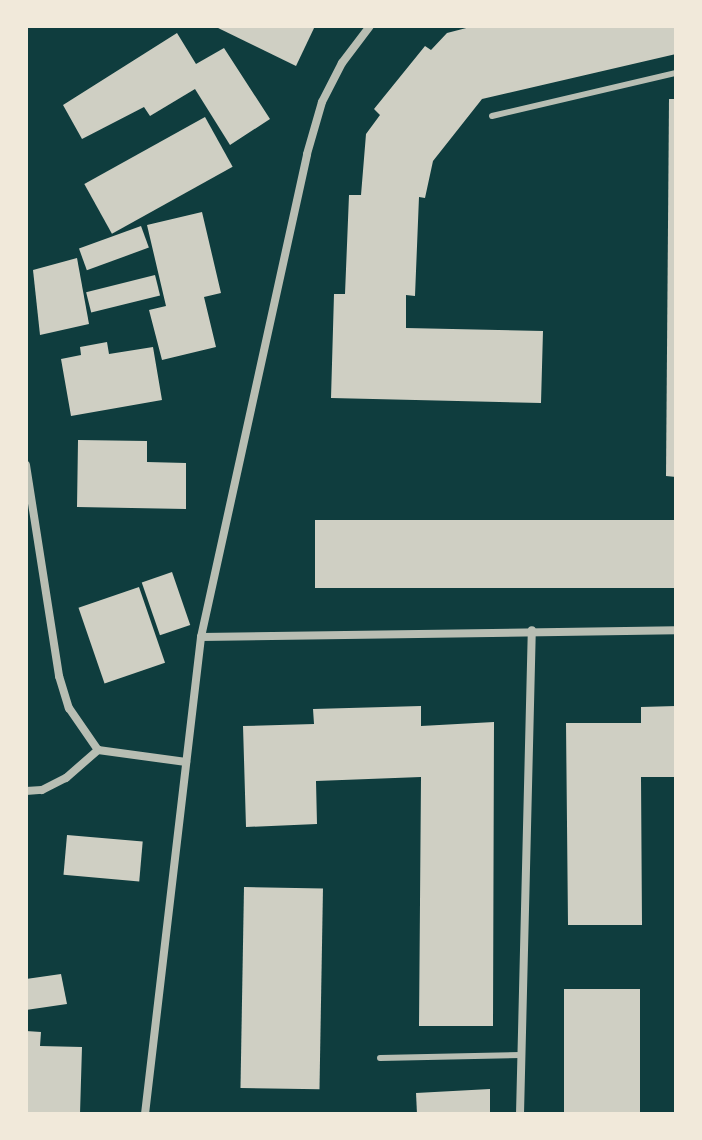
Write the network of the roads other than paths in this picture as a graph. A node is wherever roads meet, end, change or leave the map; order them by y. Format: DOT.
graph roads {
  1 [pos="370,26"];
  2 [pos="676,73"];
  3 [pos="492,116"];
  4 [pos="26,465"];
  5 [pos="532,630"];
  6 [pos="676,630"];
  7 [pos="201,637"];
  8 [pos="98,750"];
  9 [pos="186,762"];
  10 [pos="26,791"];
  11 [pos="521,1055"];
  12 [pos="380,1058"];
  13 [pos="145,1114"];
  14 [pos="520,1114"];
  1 -- 7 [label="street"];
  2 -- 3 [label="lane"];
  4 -- 8 [label="street"];
  5 -- 6 [label="street"];
  5 -- 7 [label="street"];
  5 -- 11 [label="street"];
  7 -- 9 [label="street"];
  8 -- 9 [label="street"];
  8 -- 10 [label="street"];
  9 -- 13 [label="street"];
  11 -- 12 [label="lane"];
  11 -- 14 [label="street"];
}
